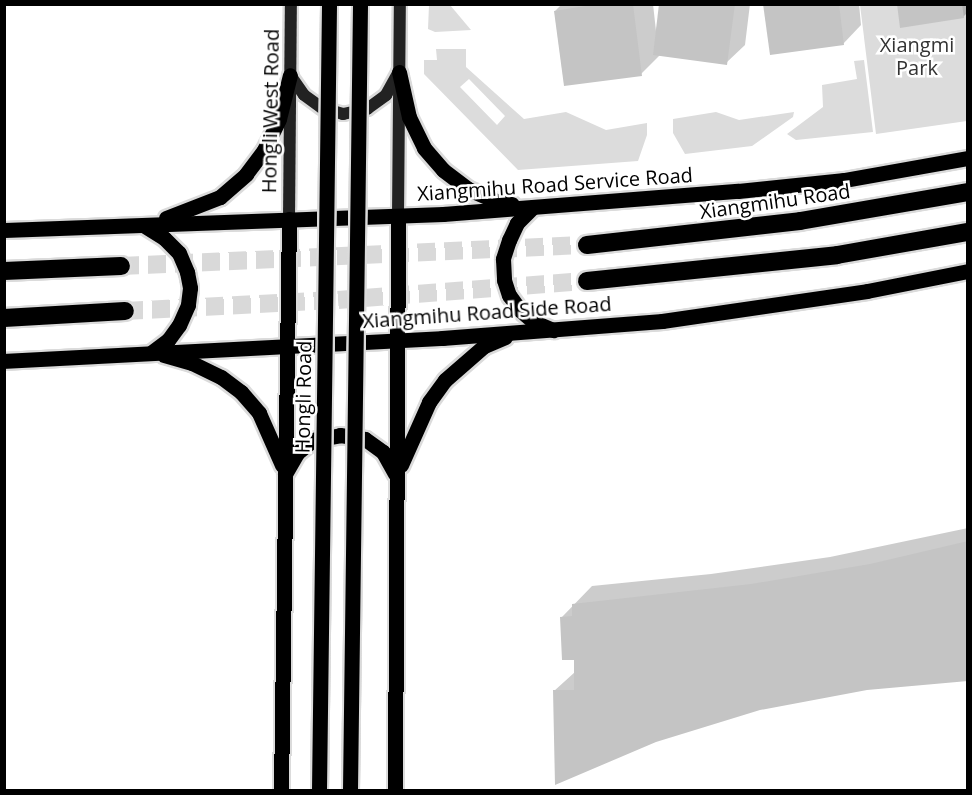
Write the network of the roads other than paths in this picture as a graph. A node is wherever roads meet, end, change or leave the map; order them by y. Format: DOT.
graph roads {
  1 [pos="291,4"];
  2 [pos="329,4"];
  3 [pos="360,4"];
  4 [pos="400,4"];
  5 [pos="399,72"];
  6 [pos="290,75"];
  7 [pos="968,158"];
  8 [pos="968,192"];
  9 [pos="533,207"];
  10 [pos="398,216"];
  11 [pos="289,219"];
  12 [pos="142,225"];
  13 [pos="4,231"];
  14 [pos="968,232"];
  15 [pos="587,245"];
  16 [pos="122,266"];
  17 [pos="4,271"];
  18 [pos="968,271"];
  19 [pos="588,281"];
  20 [pos="125,311"];
  21 [pos="4,318"];
  22 [pos="554,331"];
  23 [pos="513,333"];
  24 [pos="398,339"];
  25 [pos="287,344"];
  26 [pos="152,352"];
  27 [pos="4,361"];
  28 [pos="285,474"];
  29 [pos="397,476"];
  30 [pos="281,790"];
  31 [pos="319,790"];
  32 [pos="350,790"];
  33 [pos="395,790"];
  1 -- 6 [label="main road, Hongli West Road"];
  2 -- 31 [label="main road, Hongli Road, bridge"];
  3 -- 32 [label="main road, bridge"];
  4 -- 5 [label="main road"];
  5 -- 6 [label="main road"];
  5 -- 9 [label="main road"];
  5 -- 10 [label="main road"];
  6 -- 11 [label="main road, Hongli West Road"];
  6 -- 12 [label="main road"];
  7 -- 9 [label="main road, Xiangmihu Road Service Road"];
  8 -- 15 [label="highway, Xiangmihu Road"];
  9 -- 10 [label="main road, Xiangmihu Road Service Road"];
  9 -- 22 [label="main road"];
  10 -- 11 [label="main road, Xiangmihu Road Service Road"];
  10 -- 24 [label="main road"];
  11 -- 12 [label="main road, Xiangmihu Road Service Road"];
  11 -- 25 [label="main road, Hongli Road"];
  12 -- 13 [label="main road"];
  12 -- 26 [label="main road"];
  14 -- 19 [label="highway"];
  16 -- 17 [label="highway"];
  18 -- 22 [label="main road, Xiangmihu Road Side Road"];
  20 -- 21 [label="highway"];
  22 -- 23 [label="main road, Xiangmihu Road Side Road"];
  23 -- 24 [label="main road, Xiangmihu Road Side Road"];
  23 -- 29 [label="main road"];
  24 -- 25 [label="main road, Xiangmihu Road Side Road"];
  24 -- 29 [label="main road"];
  25 -- 26 [label="main road, Xiangmihu Road Side Road"];
  25 -- 28 [label="main road, Hongli Road"];
  26 -- 27 [label="main road, Xiangmihu Road Side Road"];
  26 -- 28 [label="main road"];
  28 -- 29 [label="main road"];
  28 -- 30 [label="main road, Hongli Road"];
  29 -- 33 [label="main road"];
}
